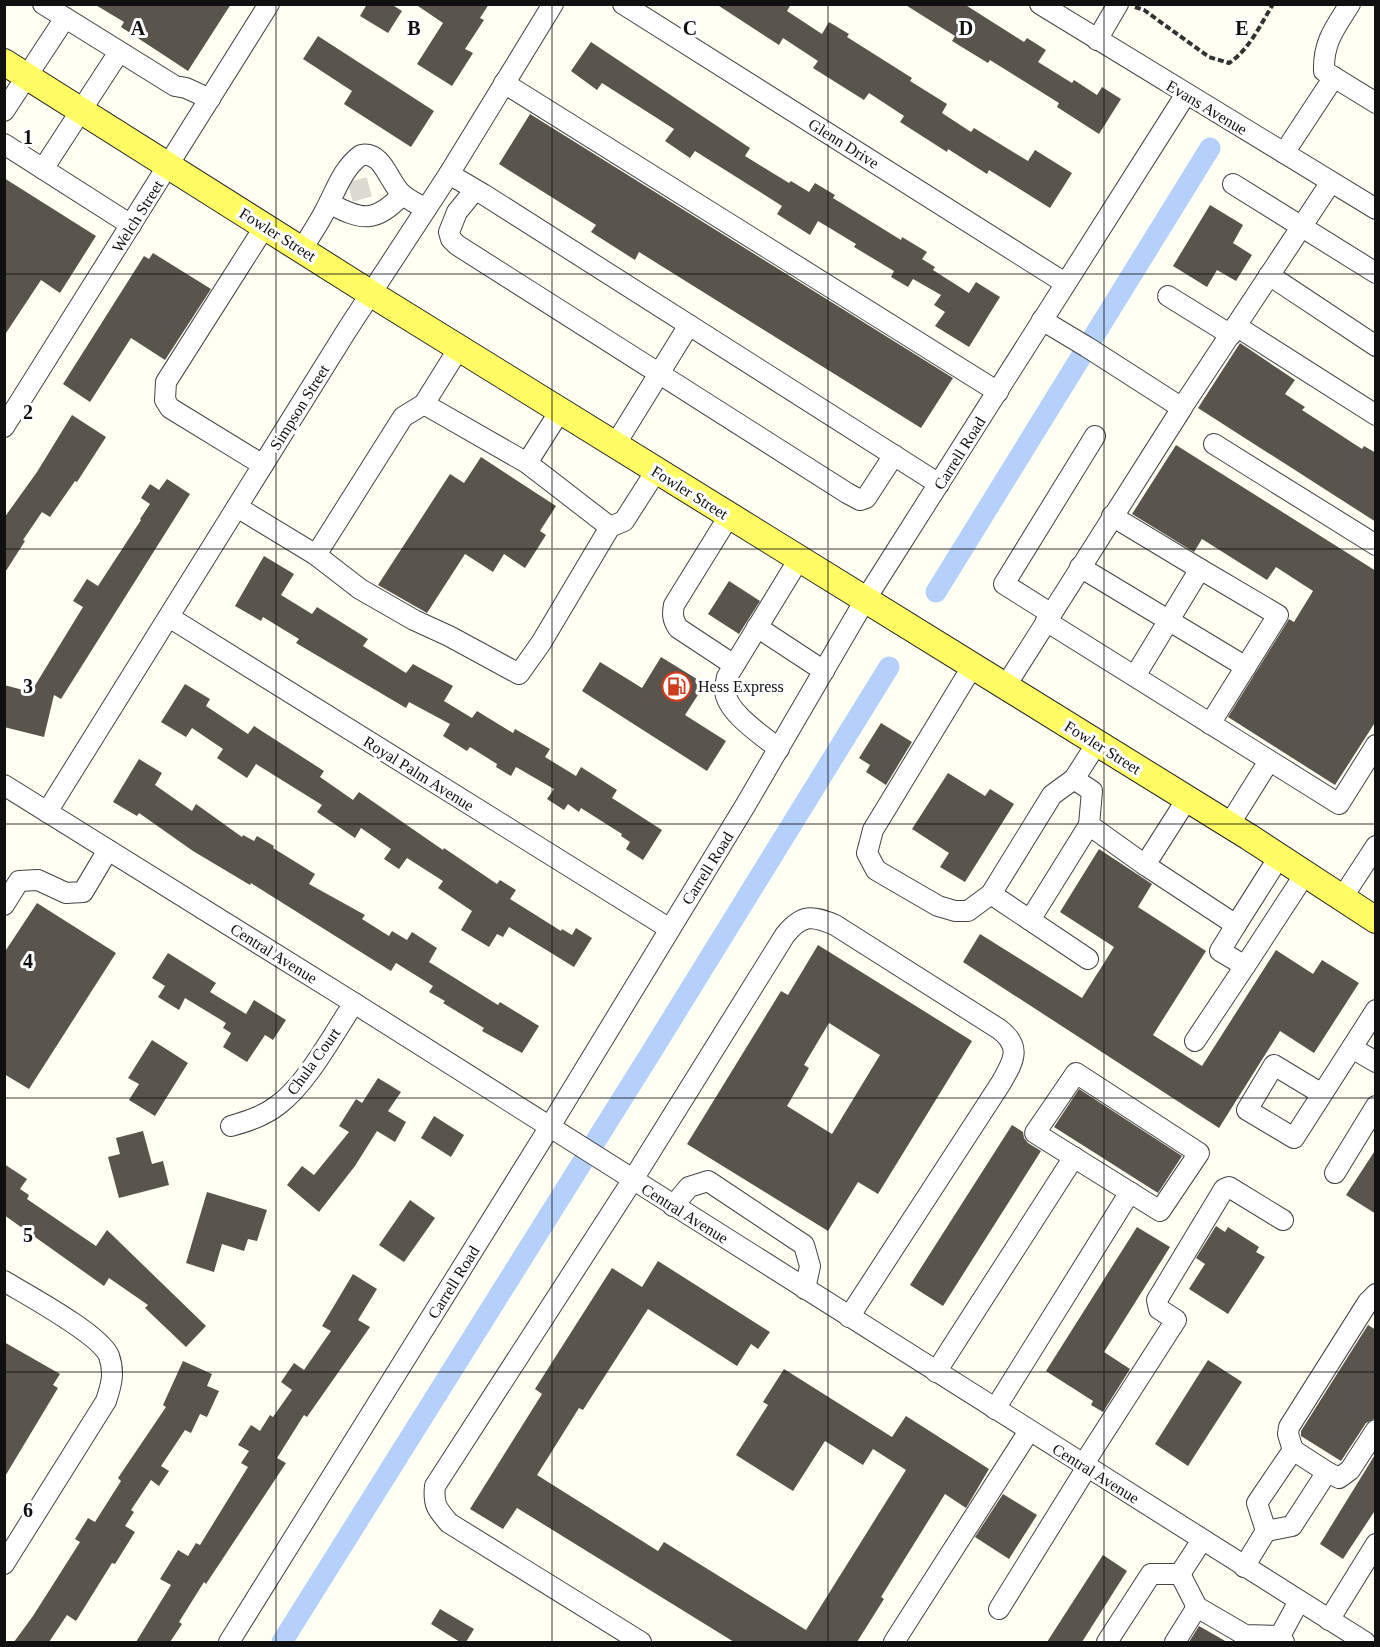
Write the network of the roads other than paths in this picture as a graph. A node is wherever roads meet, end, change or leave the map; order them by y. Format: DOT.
graph roads {
  1 [pos="43,4"];
  2 [pos="269,4"];
  3 [pos="553,4"];
  4 [pos="623,4"];
  5 [pos="1040,4"];
  6 [pos="1118,4"];
  7 [pos="1350,4"];
  8 [pos="65,18"];
  9 [pos="1097,40"];
  10 [pos="119,52"];
  11 [pos="4,62"];
  12 [pos="27,76"];
  13 [pos="1334,77"];
  14 [pos="504,83"];
  15 [pos="1186,94"];
  16 [pos="210,99"];
  17 [pos="1376,104"];
  18 [pos="81,110"];
  19 [pos="4,111"];
  20 [pos="4,144"];
  21 [pos="1284,153"];
  22 [pos="168,165"];
  23 [pos="43,169"];
  24 [pos="448,174"];
  25 [pos="1331,182"];
  26 [pos="1233,184"];
  27 [pos="390,187"];
  28 [pos="475,190"];
  29 [pos="337,197"];
  30 [pos="426,209"];
  31 [pos="1376,209"];
  32 [pos="131,225"];
  33 [pos="265,226"];
  34 [pos="1301,227"];
  35 [pos="302,249"];
  36 [pos="1376,273"];
  37 [pos="1269,276"];
  38 [pos="1065,283"];
  39 [pos="370,293"];
  40 [pos="1168,296"];
  41 [pos="1042,320"];
  42 [pos="689,325"];
  43 [pos="1234,331"];
  44 [pos="1376,346"];
  45 [pos="459,348"];
  46 [pos="659,374"];
  47 [pos="998,392"];
  48 [pos="424,404"];
  49 [pos="1181,409"];
  50 [pos="560,411"];
  51 [pos="1376,415"];
  52 [pos="4,427"];
  53 [pos="1095,436"];
  54 [pos="1214,444"];
  55 [pos="615,445"];
  56 [pos="894,455"];
  57 [pos="527,463"];
  58 [pos="263,465"];
  59 [pos="656,471"];
  60 [pos="939,484"];
  61 [pos="237,507"];
  62 [pos="729,516"];
  63 [pos="1113,516"];
  64 [pos="610,527"];
  65 [pos="1376,545"];
  66 [pos="316,555"];
  67 [pos="799,559"];
  68 [pos="1080,567"];
  69 [pos="1200,569"];
  70 [pos="865,600"];
  71 [pos="169,617"];
  72 [pos="1048,617"];
  73 [pos="1169,620"];
  74 [pos="757,627"];
  75 [pos="734,664"];
  76 [pos="972,667"];
  77 [pos="1246,667"];
  78 [pos="824,671"];
  79 [pos="1134,676"];
  80 [pos="1005,687"];
  81 [pos="1210,724"];
  82 [pos="1097,743"];
  83 [pos="1376,745"];
  84 [pos="779,749"];
  85 [pos="1269,761"];
  86 [pos="1074,778"];
  87 [pos="4,785"];
  88 [pos="1187,799"];
  89 [pos="47,812"];
  90 [pos="1089,825"];
  91 [pos="1229,825"];
  92 [pos="1376,846"];
  93 [pos="108,850"];
  94 [pos="1279,857"];
  95 [pos="1145,865"];
  96 [pos="1305,874"];
  97 [pos="991,894"];
  98 [pos="1342,898"];
  99 [pos="4,905"];
  100 [pos="1030,920"];
  101 [pos="1376,920"];
  102 [pos="1236,925"];
  103 [pos="670,929"];
  104 [pos="1088,959"];
  105 [pos="1245,966"];
  106 [pos="354,1003"];
  107 [pos="1376,1010"];
  108 [pos="1195,1041"];
  109 [pos="1352,1048"];
  110 [pos="1376,1062"];
  111 [pos="1322,1094"];
  112 [pos="1376,1106"];
  113 [pos="231,1126"];
  114 [pos="557,1133"];
  115 [pos="1074,1157"];
  116 [pos="1335,1173"];
  117 [pos="632,1180"];
  118 [pos="1130,1192"];
  119 [pos="673,1206"];
  120 [pos="1283,1220"];
  121 [pos="4,1281"];
  122 [pos="805,1289"];
  123 [pos="1376,1294"];
  124 [pos="849,1317"];
  125 [pos="936,1372"];
  126 [pos="995,1409"];
  127 [pos="1376,1430"];
  128 [pos="1029,1431"];
  129 [pos="1293,1450"];
  130 [pos="1085,1466"];
  131 [pos="1327,1472"];
  132 [pos="1266,1531"];
  133 [pos="1202,1540"];
  134 [pos="1376,1544"];
  135 [pos="4,1564"];
  136 [pos="1244,1567"];
  137 [pos="1180,1574"];
  138 [pos="1299,1601"];
  139 [pos="1197,1606"];
  140 [pos="999,1609"];
  141 [pos="1329,1620"];
  142 [pos="1243,1639"];
  143 [pos="1282,1639"];
  144 [pos="229,1642"];
  145 [pos="641,1642"];
  146 [pos="894,1642"];
  147 [pos="1107,1642"];
  148 [pos="1175,1642"];
  149 [pos="1365,1642"];
  1 -- 8 [label="street"];
  2 -- 16 [label="street, Welch Street"];
  3 -- 14 [label="street, Simpson Street"];
  4 -- 38 [label="street, Glenn Drive"];
  5 -- 9 [label="street, Evans Avenue"];
  6 -- 9 [label="street"];
  7 -- 13 [label="street"];
  8 -- 10 [label="street"];
  8 -- 12 [label="street"];
  9 -- 15 [label="street, Evans Avenue"];
  10 -- 16 [label="street"];
  10 -- 18 [label="street"];
  11 -- 12 [label="main road, Fowler Street"];
  12 -- 18 [label="main road, Fowler Street"];
  12 -- 19 [label="street"];
  13 -- 17 [label="street"];
  13 -- 21 [label="street"];
  14 -- 24 [label="street, Simpson Street"];
  14 -- 47 [label="street"];
  15 -- 21 [label="street, Evans Avenue"];
  15 -- 38 [label="street, Carrell Road"];
  16 -- 22 [label="street, Welch Street"];
  18 -- 22 [label="main road, Fowler Street"];
  18 -- 23 [label="street"];
  20 -- 23 [label="street"];
  21 -- 25 [label="street, Evans Avenue"];
  22 -- 32 [label="street, Welch Street"];
  22 -- 33 [label="main road, Fowler Street"];
  23 -- 32 [label="street"];
  24 -- 28 [label="street"];
  24 -- 30 [label="street, Simpson Street"];
  25 -- 31 [label="street, Evans Avenue"];
  25 -- 34 [label="street"];
  26 -- 34 [label="street"];
  27 -- 29 [label="street"];
  27 -- 29 [label="street"];
  27 -- 30 [label="street"];
  28 -- 42 [label="street"];
  28 -- 46 [label="street"];
  29 -- 35 [label="street"];
  30 -- 39 [label="street, Simpson Street"];
  32 -- 52 [label="street, Welch Street"];
  33 -- 35 [label="main road, Fowler Street"];
  33 -- 58 [label="street"];
  34 -- 36 [label="street"];
  34 -- 37 [label="street"];
  35 -- 39 [label="main road, Fowler Street"];
  37 -- 43 [label="street"];
  37 -- 44 [label="street"];
  38 -- 41 [label="street, Carrell Road"];
  39 -- 45 [label="main road, Fowler Street"];
  39 -- 58 [label="street, Simpson Street"];
  40 -- 43 [label="street"];
  41 -- 47 [label="street, Carrell Road"];
  41 -- 49 [label="street"];
  42 -- 46 [label="street"];
  42 -- 56 [label="street"];
  43 -- 49 [label="street"];
  43 -- 51 [label="street"];
  45 -- 48 [label="street"];
  45 -- 50 [label="main road, Fowler Street"];
  46 -- 55 [label="street"];
  46 -- 56 [label="street"];
  47 -- 60 [label="street, Carrell Road"];
  48 -- 57 [label="street"];
  48 -- 66 [label="street"];
  49 -- 63 [label="street"];
  50 -- 55 [label="main road, Fowler Street"];
  50 -- 57 [label="street"];
  53 -- 72 [label="street"];
  54 -- 65 [label="street"];
  55 -- 59 [label="main road, Fowler Street"];
  56 -- 60 [label="street"];
  57 -- 64 [label="street"];
  58 -- 61 [label="street, Simpson Street"];
  59 -- 62 [label="main road, Fowler Street"];
  59 -- 64 [label="street"];
  60 -- 70 [label="street, Carrell Road"];
  61 -- 66 [label="street"];
  61 -- 71 [label="street, Simpson Street"];
  62 -- 67 [label="main road, Fowler Street"];
  62 -- 75 [label="street"];
  63 -- 68 [label="street"];
  63 -- 69 [label="street"];
  64 -- 66 [label="street"];
  67 -- 70 [label="main road, Fowler Street"];
  67 -- 74 [label="street"];
  68 -- 72 [label="street"];
  68 -- 73 [label="street"];
  69 -- 73 [label="street"];
  69 -- 77 [label="street"];
  70 -- 76 [label="main road, Fowler Street"];
  70 -- 78 [label="street, Carrell Road"];
  71 -- 89 [label="street, Simpson Street"];
  71 -- 103 [label="street, Royal Palm Avenue"];
  72 -- 79 [label="street"];
  72 -- 80 [label="street"];
  73 -- 77 [label="street"];
  73 -- 79 [label="street"];
  74 -- 75 [label="street"];
  74 -- 78 [label="street"];
  75 -- 84 [label="street"];
  76 -- 80 [label="main road, Fowler Street"];
  76 -- 97 [label="street"];
  77 -- 81 [label="street"];
  78 -- 84 [label="street, Carrell Road"];
  79 -- 81 [label="street"];
  80 -- 82 [label="main road, Fowler Street"];
  81 -- 85 [label="street"];
  82 -- 86 [label="street"];
  82 -- 88 [label="main road, Fowler Street"];
  83 -- 85 [label="street"];
  84 -- 103 [label="street, Carrell Road"];
  85 -- 91 [label="street"];
  86 -- 90 [label="street"];
  86 -- 97 [label="street"];
  87 -- 89 [label="street, Central Avenue"];
  88 -- 91 [label="main road, Fowler Street"];
  88 -- 95 [label="street"];
  89 -- 93 [label="street, Central Avenue"];
  90 -- 95 [label="street"];
  90 -- 100 [label="street"];
  91 -- 94 [label="main road, Fowler Street"];
  92 -- 98 [label="street"];
  93 -- 99 [label="street"];
  93 -- 106 [label="street, Central Avenue"];
  94 -- 96 [label="main road, Fowler Street"];
  94 -- 102 [label="street"];
  95 -- 102 [label="street"];
  96 -- 98 [label="main road, Fowler Street"];
  96 -- 105 [label="street"];
  97 -- 100 [label="street"];
  98 -- 101 [label="main road, Fowler Street"];
  100 -- 104 [label="street"];
  102 -- 105 [label="street"];
  103 -- 114 [label="street, Carrell Road"];
  105 -- 108 [label="street"];
  106 -- 113 [label="street, Chula Court"];
  106 -- 114 [label="street, Central Avenue"];
  107 -- 109 [label="street"];
  109 -- 110 [label="street"];
  109 -- 111 [label="street"];
  112 -- 116 [label="street"];
  114 -- 117 [label="street, Central Avenue"];
  114 -- 144 [label="street, Carrell Road"];
  115 -- 118 [label="street"];
  115 -- 118 [label="street"];
  115 -- 125 [label="street"];
  117 -- 119 [label="street, Central Avenue"];
  117 -- 124 [label="street"];
  117 -- 145 [label="street"];
  118 -- 126 [label="street"];
  119 -- 122 [label="street, Central Avenue"];
  119 -- 122 [label="street"];
  120 -- 130 [label="street"];
  121 -- 135 [label="street"];
  122 -- 124 [label="street, Central Avenue"];
  123 -- 129 [label="street"];
  124 -- 125 [label="street, Central Avenue"];
  125 -- 126 [label="street, Central Avenue"];
  126 -- 128 [label="street, Central Avenue"];
  127 -- 131 [label="street"];
  128 -- 130 [label="street, Central Avenue"];
  128 -- 146 [label="street"];
  129 -- 131 [label="street"];
  129 -- 132 [label="street"];
  130 -- 133 [label="street, Central Avenue"];
  130 -- 140 [label="street"];
  131 -- 132 [label="street"];
  132 -- 136 [label="street"];
  133 -- 136 [label="street, Central Avenue"];
  133 -- 137 [label="street"];
  134 -- 141 [label="street"];
  136 -- 138 [label="street, Central Avenue"];
  137 -- 139 [label="street"];
  137 -- 147 [label="street"];
  138 -- 141 [label="street, Central Avenue"];
  138 -- 143 [label="street"];
  139 -- 142 [label="street"];
  139 -- 148 [label="street"];
  141 -- 149 [label="street, Central Avenue"];
  142 -- 143 [label="street"];
}
